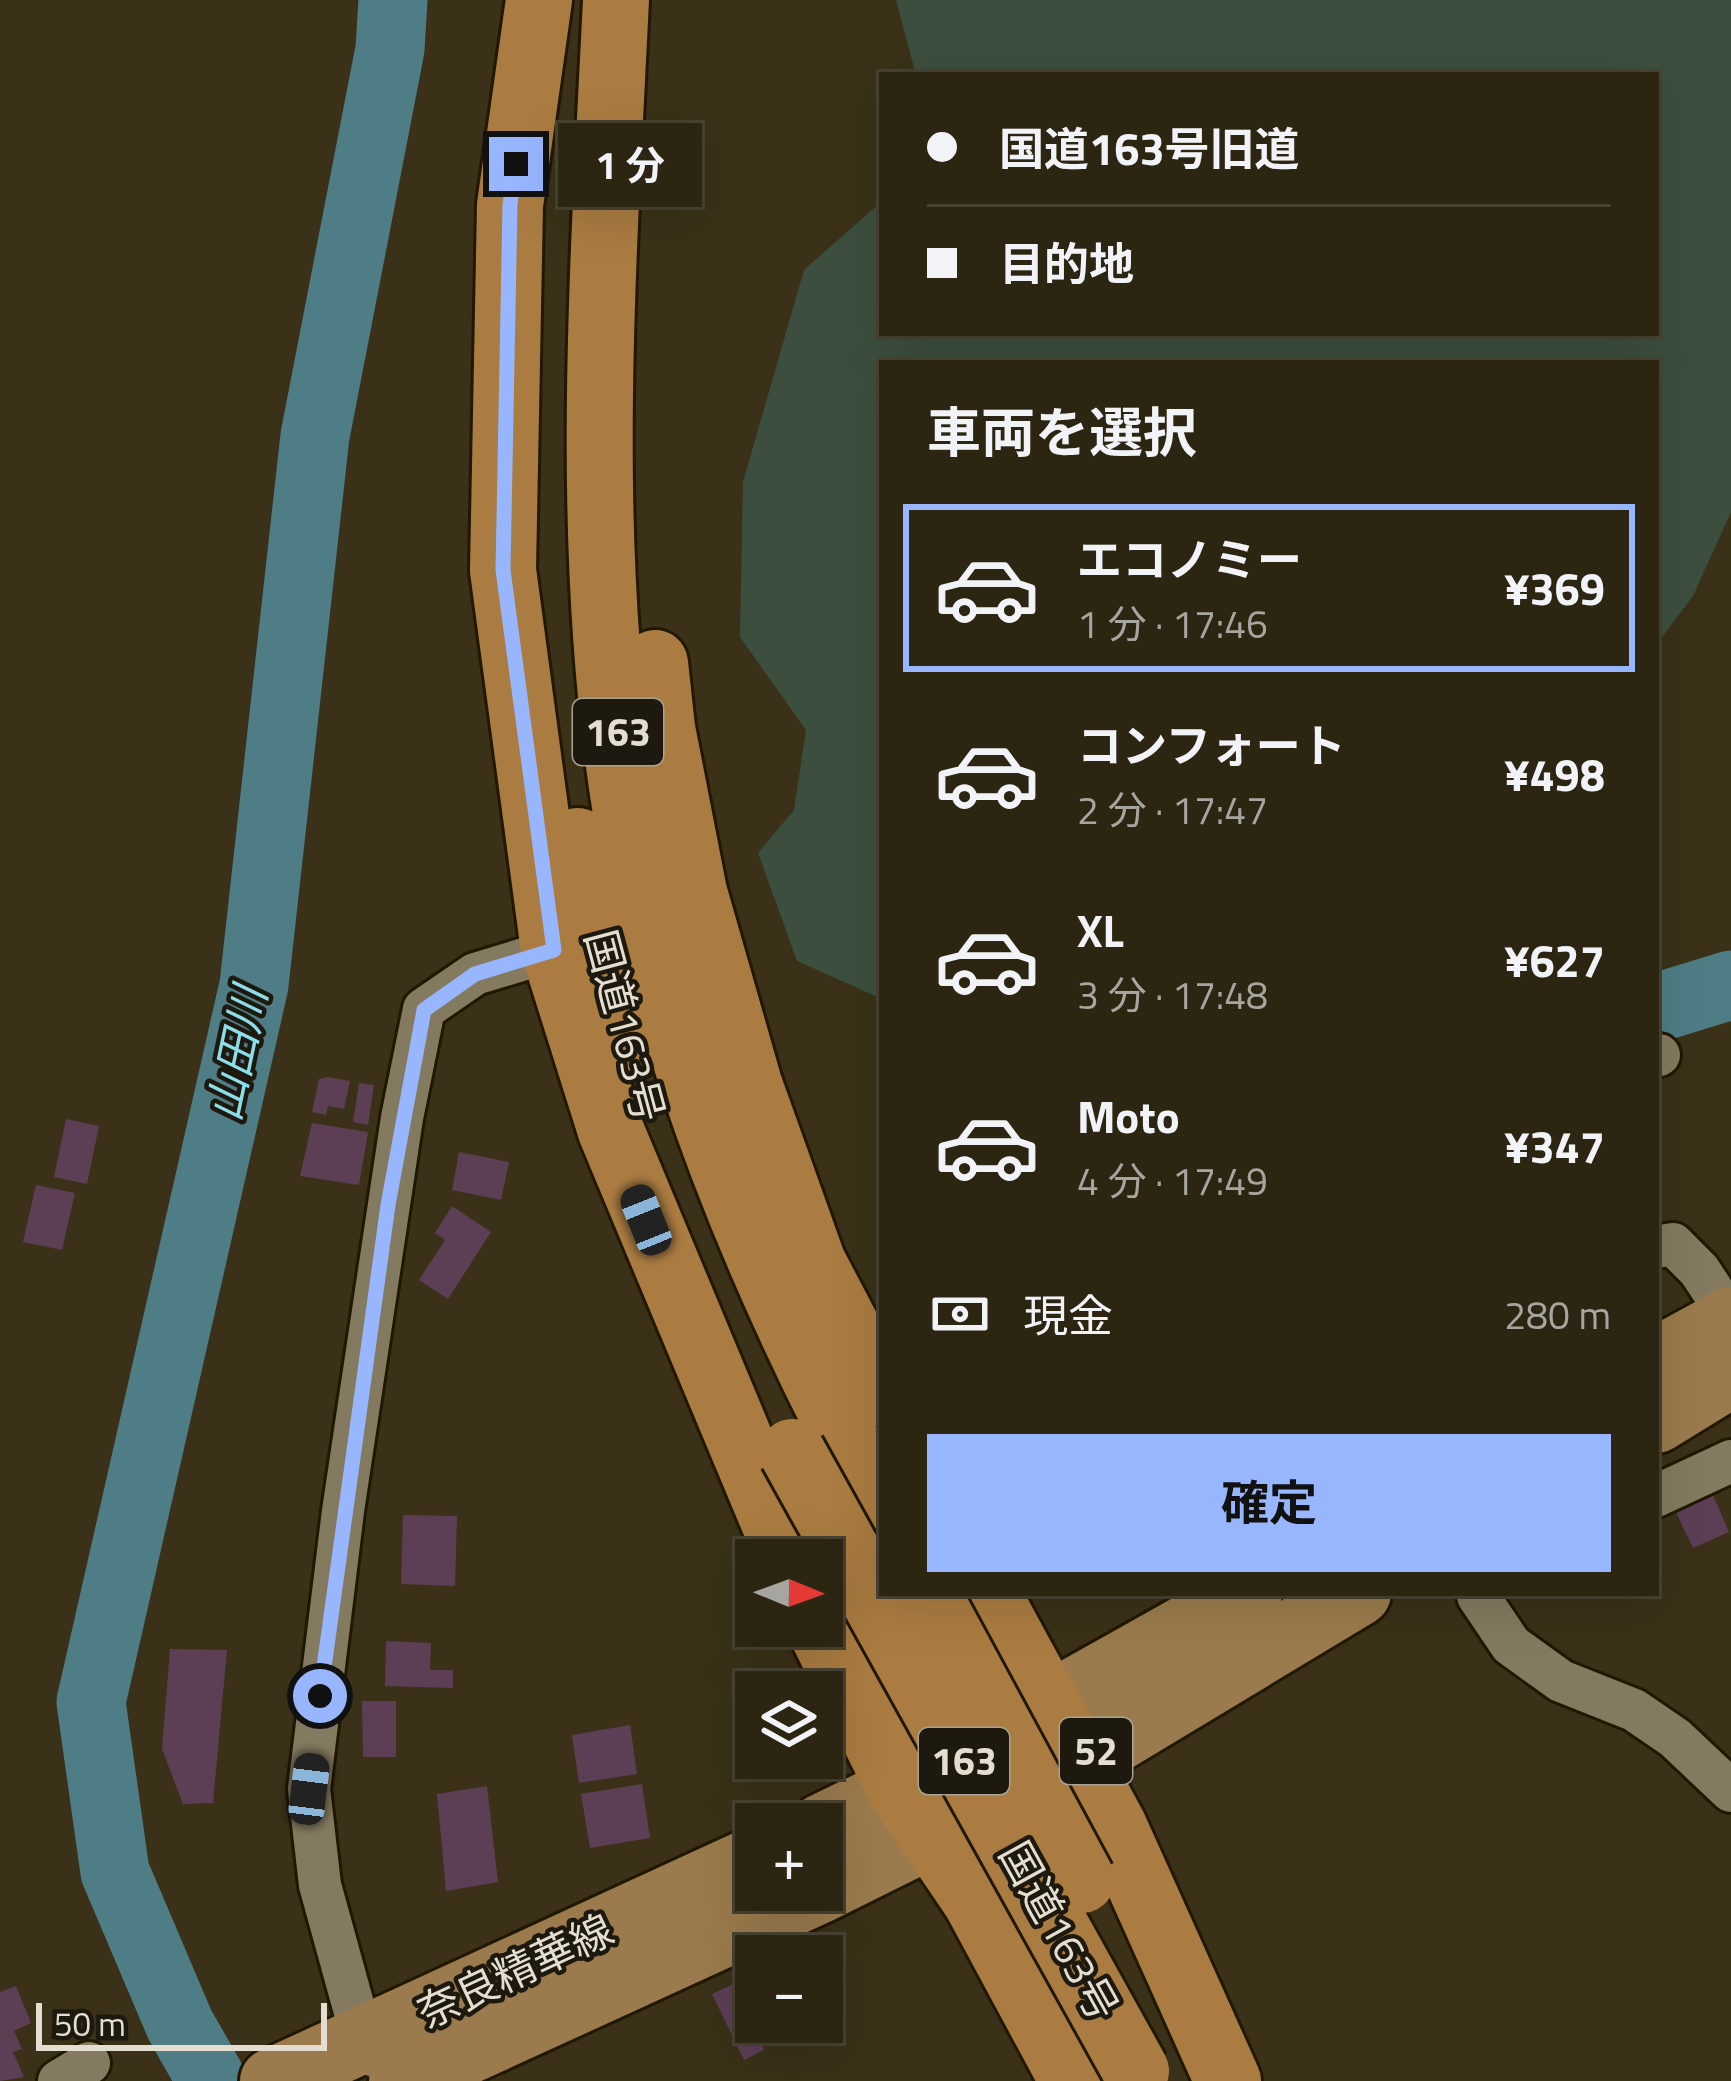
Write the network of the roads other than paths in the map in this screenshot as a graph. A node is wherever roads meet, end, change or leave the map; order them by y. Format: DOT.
graph roads {
  1 [pos="538,0"];
  2 [pos="572,0"];
  3 [pos="616,0"];
  4 [pos="643,0"];
  5 [pos="554,950"];
  6 [pos="1659,1246"];
  7 [pos="1731,1319"];
  8 [pos="1659,1359"];
  9 [pos="1731,1374"];
  10 [pos="1659,1418"];
  11 [pos="837,1424"];
  12 [pos="1731,1461"];
  13 [pos="1659,1495"];
  14 [pos="879,1504"];
  15 [pos="879,1508"];
  16 [pos="781,1539"];
  17 [pos="923,1596"];
  18 [pos="928,1596"];
  19 [pos="989,1596"];
  20 [pos="1243,1596"];
  21 [pos="1353,1596"];
  22 [pos="1478,1596"];
  23 [pos="830,1647"];
  24 [pos="1048,1702"];
  25 [pos="1081,1760"];
  26 [pos="1731,1791"];
  27 [pos="916,1813"];
  28 [pos="843,1824"];
  29 [pos="735,1871"];
  30 [pos="843,1872"];
  31 [pos="770,1911"];
  32 [pos="386,2068"];
  33 [pos="1160,2070"];
  34 [pos="275,2080"];
  35 [pos="1073,2081"];
  36 [pos="1228,2081"];
  1 -- 5 [label="highway"];
  2 -- 11 [label="highway, 国道163号 / 163"];
  3 -- 11 [label="highway, 国道163号 / 163"];
  4 -- 11 [label="highway, 163"];
  5 -- 16 [label="highway"];
  5 -- 32 [label="street"];
  6 -- 7 [label="street"];
  7 -- 8 [label="main road"];
  9 -- 10 [label="main road"];
  11 -- 14 [label="highway, 国道163号 / 163"];
  11 -- 15 [label="highway, 国道163号 / 163, bridge"];
  12 -- 13 [label="street"];
  17 -- 33 [label="highway, 国道163号 / 163, bridge"];
  18 -- 33 [label="highway, 国道163号 / 163, bridge"];
  19 -- 24 [label="highway, 163"];
  20 -- 24 [label="main road, 奈良精華線 / 52"];
  21 -- 25 [label="main road, 奈良精華線 / 52"];
  22 -- 26 [label="street"];
  23 -- 27 [label="highway"];
  24 -- 25 [label="highway, 163"];
  24 -- 27 [label="main road, 奈良精華線 / 52"];
  25 -- 27 [label="main road, 奈良精華線 / 52"];
  25 -- 36 [label="highway, 163"];
  27 -- 28 [label="main road, 奈良精華線 / 52"];
  27 -- 30 [label="main road, 奈良精華線 / 52"];
  27 -- 35 [label="highway"];
  29 -- 32 [label="main road, 奈良精華線 / 52"];
  31 -- 32 [label="main road, 奈良精華線 / 52"];
  32 -- 34 [label="main road, 奈良精華線 / 52"];
}
